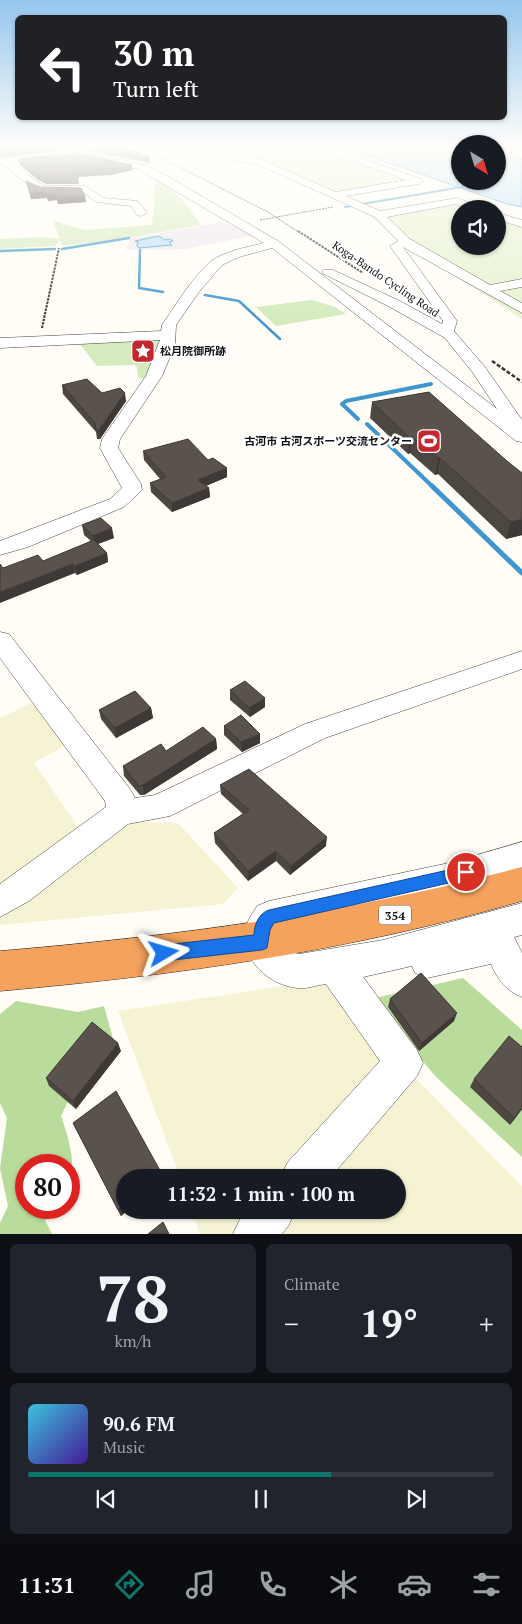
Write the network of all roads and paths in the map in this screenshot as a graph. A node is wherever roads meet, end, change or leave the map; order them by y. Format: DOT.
graph roads {
  1 [pos="135,205"];
  2 [pos="211,205"];
  3 [pos="255,205"];
  4 [pos="355,205"];
  5 [pos="438,205"];
  6 [pos="338,206"];
  7 [pos="141,214"];
  8 [pos="379,215"];
  9 [pos="277,217"];
  10 [pos="506,219"];
  11 [pos="522,224"];
  12 [pos="406,242"];
  13 [pos="59,248"];
  14 [pos="280,249"];
  15 [pos="364,273"];
  16 [pos="522,283"];
  17 [pos="489,289"];
  18 [pos="522,309"];
  19 [pos="443,330"];
  20 [pos="166,335"];
  21 [pos="40,342"];
  22 [pos="0,344"];
  23 [pos="522,437"];
  24 [pos="0,548"];
  25 [pos="0,640"];
  26 [pos="522,660"];
  27 [pos="121,812"];
  28 [pos="522,856"];
  29 [pos="515,898"];
  30 [pos="0,902"];
  31 [pos="262,942"];
  32 [pos="0,971"];
  33 [pos="339,971"];
  34 [pos="522,980"];
  35 [pos="310,1169"];
  36 [pos="267,1219"];
  37 [pos="255,1234"];
  1 -- 7 [label="street"];
  2 -- 14 [label="street"];
  3 -- 9 [label="path, Koga-Bando Cycling Road"];
  4 -- 8 [label="street"];
  5 -- 8 [label="street"];
  6 -- 9 [label="path"];
  8 -- 12 [label="street"];
  9 -- 15 [label="path, Koga-Bando Cycling Road"];
  10 -- 11 [label="street"];
  12 -- 17 [label="street"];
  12 -- 19 [label="street"];
  13 -- 21 [label="path"];
  14 -- 19 [label="street"];
  14 -- 20 [label="street"];
  14 -- 23 [label="street"];
  16 -- 17 [label="street"];
  17 -- 18 [label="street"];
  19 -- 23 [label="street"];
  20 -- 21 [label="street"];
  20 -- 24 [label="street"];
  21 -- 22 [label="street"];
  25 -- 27 [label="street"];
  26 -- 27 [label="street"];
  27 -- 30 [label="street"];
  28 -- 31 [label="street"];
  29 -- 31 [label="highway, 354"];
  29 -- 33 [label="street"];
  31 -- 32 [label="highway, 354"];
  31 -- 33 [label="street"];
  33 -- 34 [label="street"];
  33 -- 35 [label="street"];
  36 -- 37 [label="street"];
}
